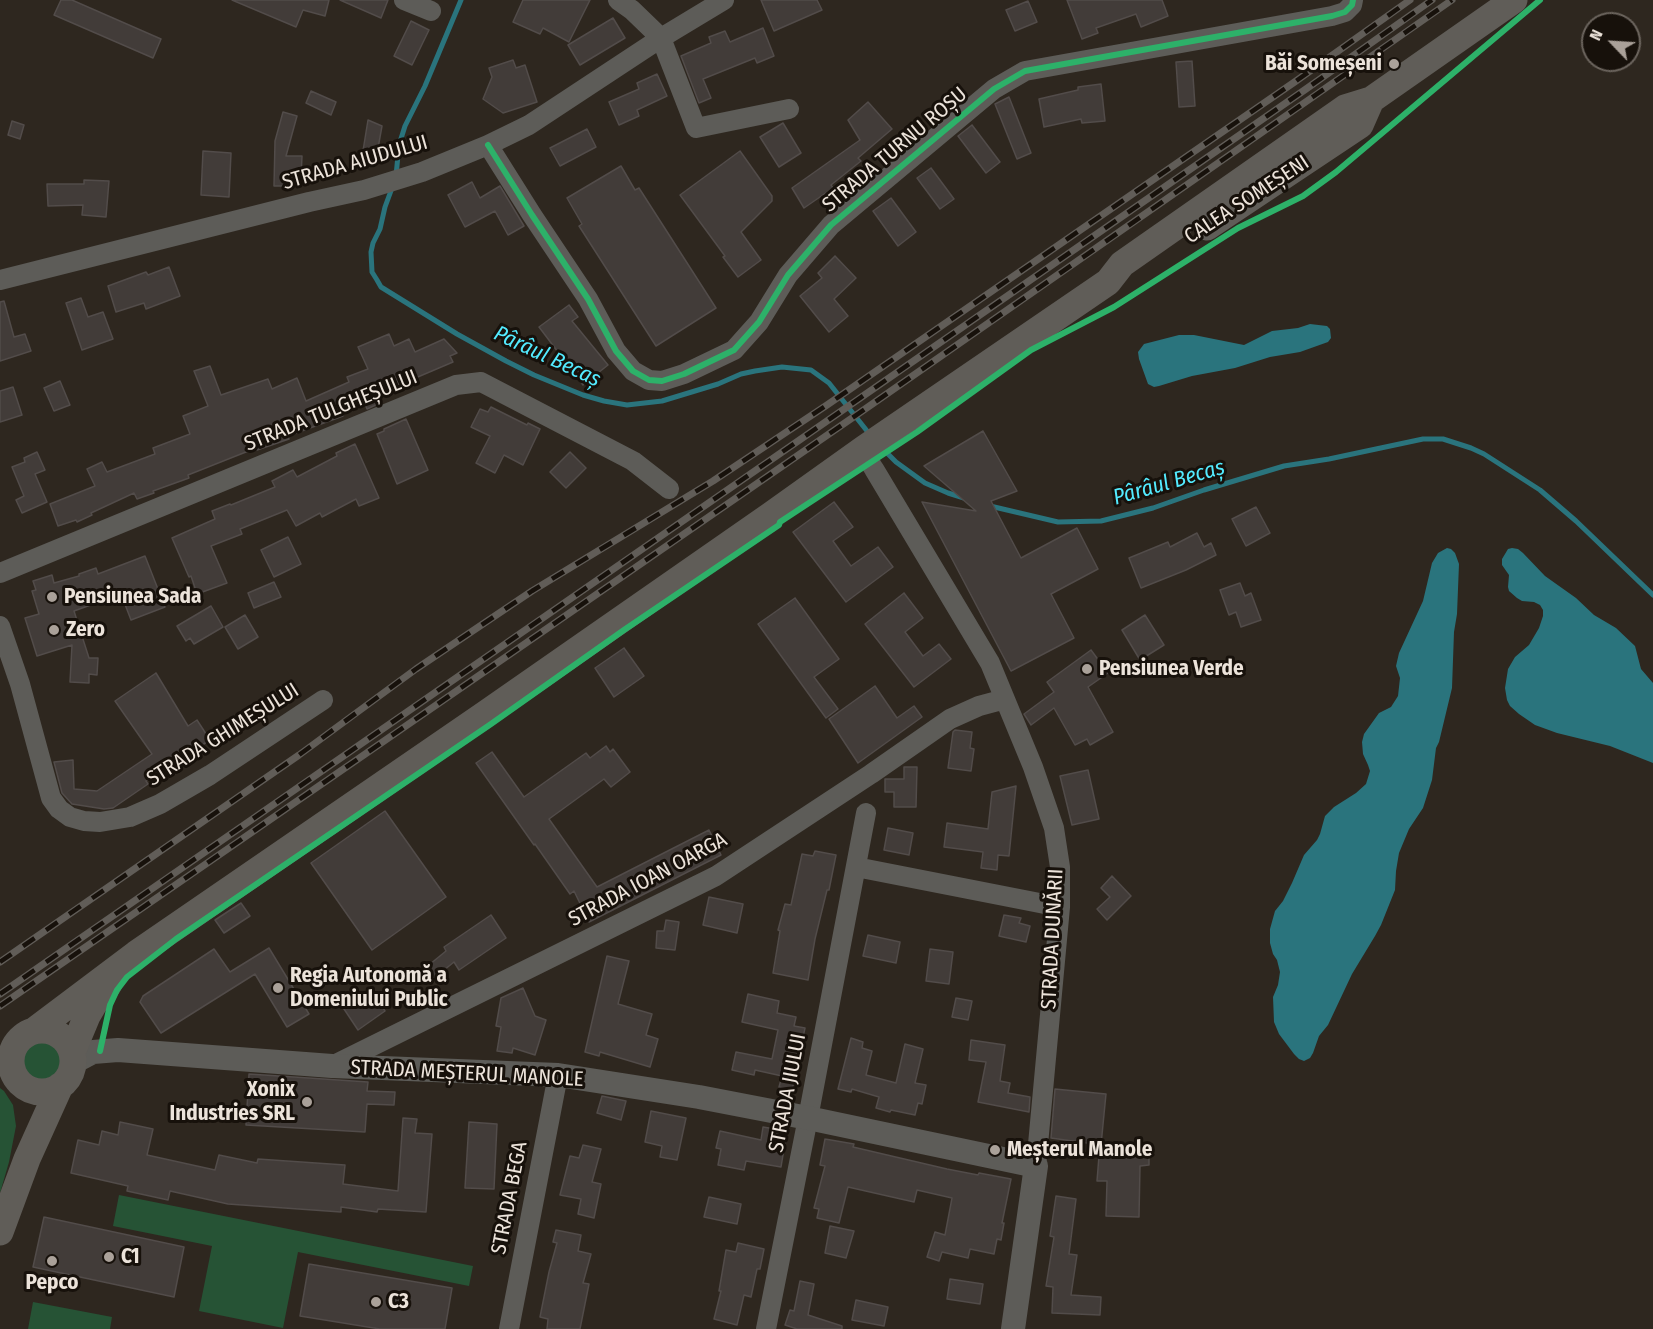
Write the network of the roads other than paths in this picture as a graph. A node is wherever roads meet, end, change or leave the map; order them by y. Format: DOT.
graph roads {
  1 [pos="404,0"];
  2 [pos="618,0"];
  3 [pos="724,0"];
  4 [pos="1353,0"];
  5 [pos="1514,0"];
  6 [pos="432,11"];
  7 [pos="661,38"];
  8 [pos="789,109"];
  9 [pos="488,145"];
  10 [pos="0,280"];
  11 [pos="863,449"];
  12 [pos="669,489"];
  13 [pos="0,573"];
  14 [pos="0,626"];
  15 [pos="1005,699"];
  16 [pos="323,700"];
  17 [pos="866,813"];
  18 [pos="856,867"];
  19 [pos="1060,907"];
  20 [pos="136,954"];
  21 [pos="19,1038"];
  22 [pos="73,1057"];
  23 [pos="332,1066"];
  24 [pos="558,1076"];
  25 [pos="13,1080"];
  26 [pos="60,1086"];
  27 [pos="808,1118"];
  28 [pos="27,1159"];
  29 [pos="1035,1166"];
  30 [pos="0,1232"];
  31 [pos="509,1329"];
  32 [pos="766,1329"];
  33 [pos="1013,1329"];
  1 -- 6 [label="street"];
  2 -- 7 [label="street"];
  3 -- 7 [label="street, STRADA AIUDULUI"];
  4 -- 9 [label="street, STRADA TURNU ROȘU"];
  5 -- 11 [label="main road, CALEA SOMEȘENI"];
  7 -- 8 [label="street"];
  7 -- 9 [label="street, STRADA AIUDULUI"];
  9 -- 10 [label="street, STRADA AIUDULUI"];
  11 -- 15 [label="street, STRADA DUNĂRII"];
  11 -- 20 [label="main road, CALEA SOMEȘENI"];
  12 -- 13 [label="street, STRADA TULGHEȘULUI"];
  14 -- 16 [label="street, STRADA GHIMEȘULUI"];
  15 -- 19 [label="street, STRADA DUNĂRII"];
  15 -- 23 [label="street, STRADA IOAN OARGA"];
  17 -- 18 [label="street, STRADA JIULUI"];
  18 -- 19 [label="street"];
  18 -- 27 [label="street, STRADA JIULUI"];
  19 -- 29 [label="street, STRADA DUNĂRII"];
  20 -- 21 [label="main road, CALEA SOMEȘENI"];
  20 -- 22 [label="main road, CALEA SOMEȘENI"];
  21 -- 22 [label="main road"];
  21 -- 25 [label="main road"];
  22 -- 23 [label="street, STRADA MEȘTERUL MANOLE"];
  22 -- 26 [label="main road"];
  23 -- 24 [label="street, STRADA MEȘTERUL MANOLE"];
  24 -- 27 [label="street, STRADA MEȘTERUL MANOLE"];
  24 -- 31 [label="street, STRADA BEGA"];
  25 -- 26 [label="main road"];
  25 -- 28 [label="main road"];
  26 -- 28 [label="main road"];
  27 -- 29 [label="street, STRADA MEȘTERUL MANOLE"];
  27 -- 32 [label="street, STRADA JIULUI"];
  28 -- 30 [label="main road"];
  29 -- 33 [label="street, STRADA DUNĂRII"];
}
